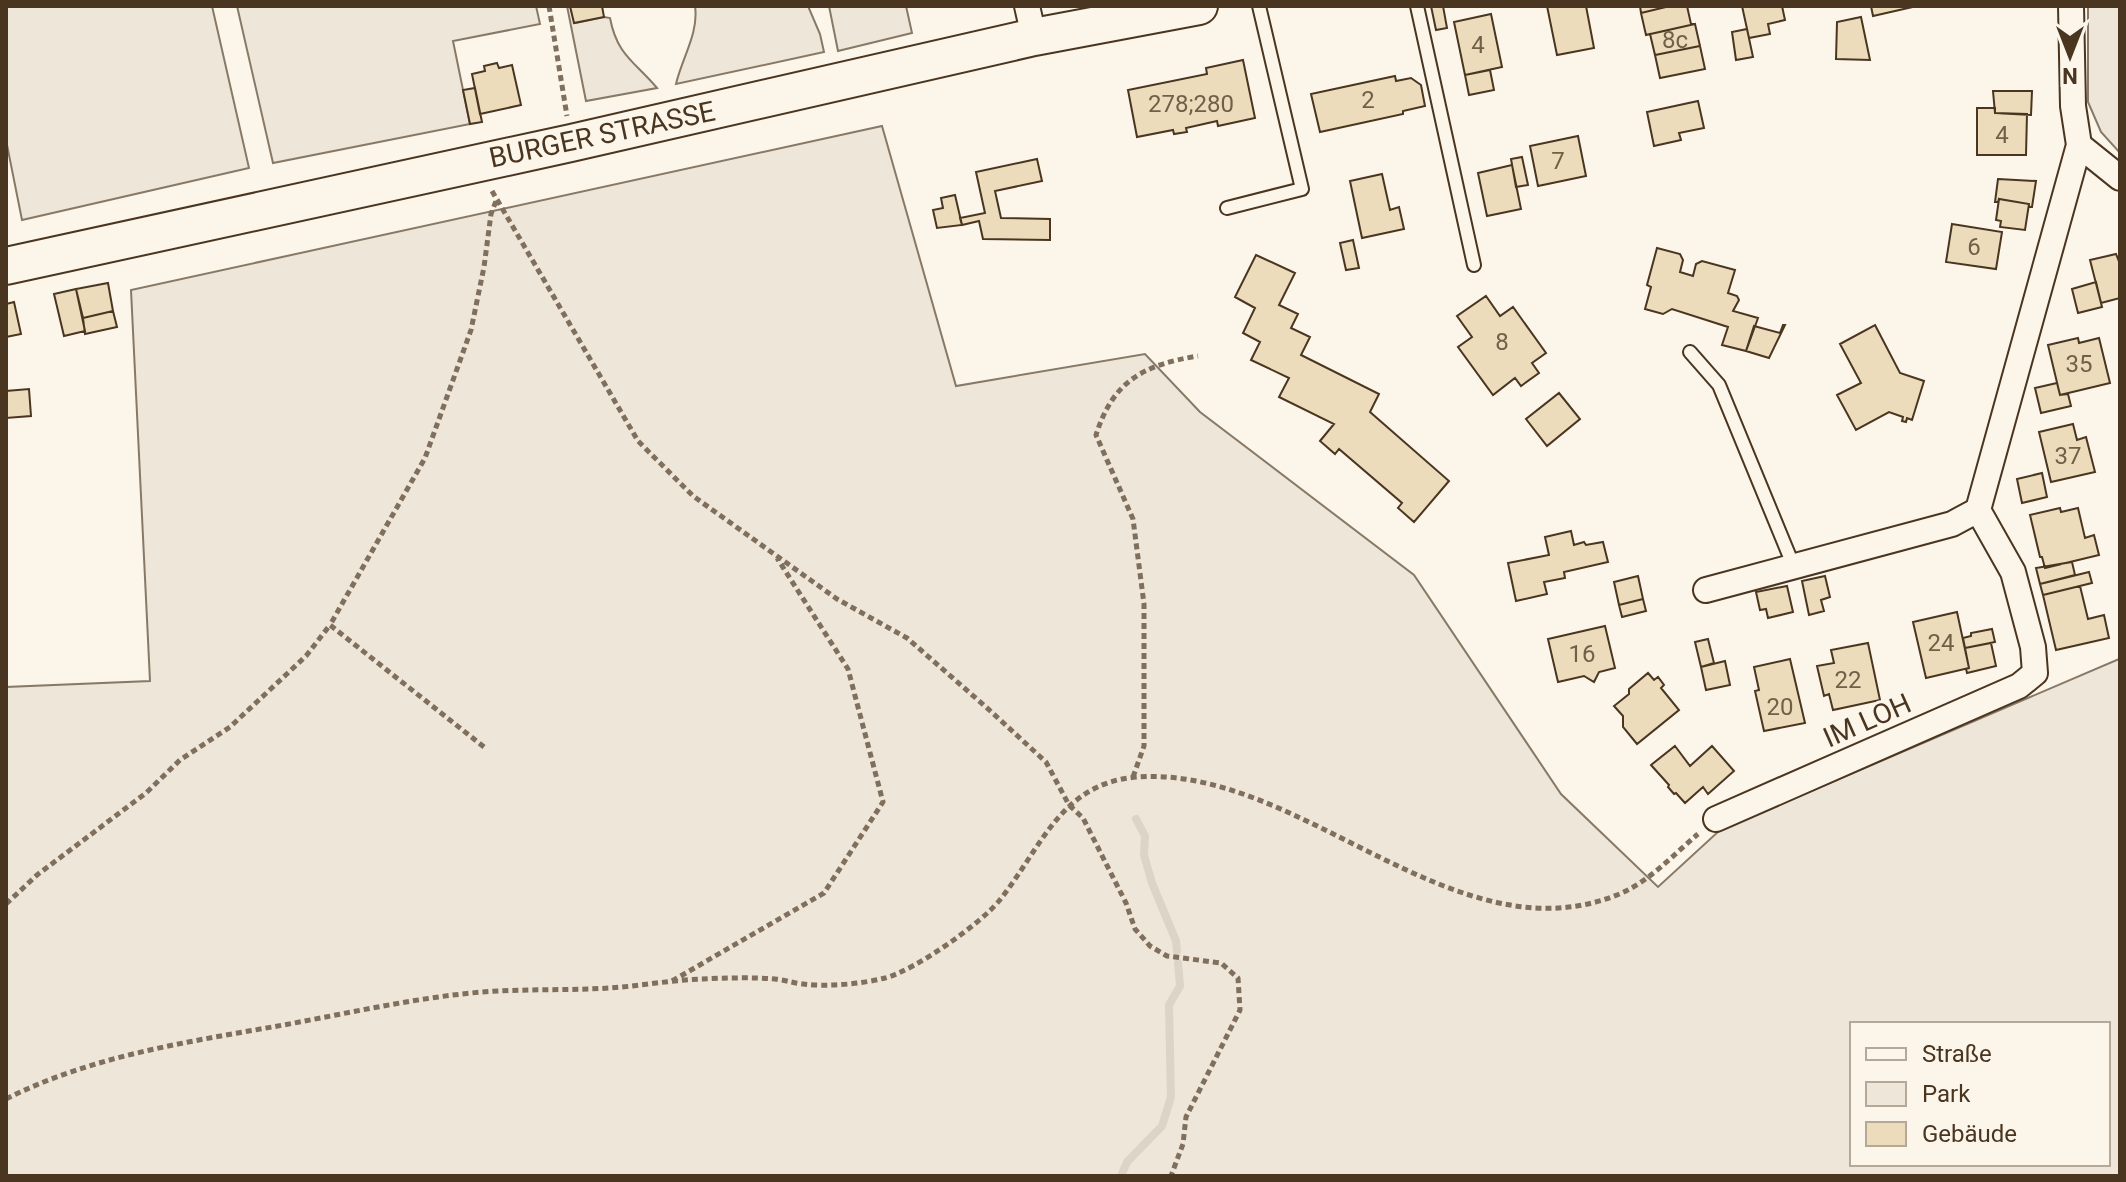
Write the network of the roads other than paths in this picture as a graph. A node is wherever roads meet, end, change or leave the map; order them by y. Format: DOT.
graph roads {
  1 [pos="1199,6"];
  2 [pos="1259,6"];
  3 [pos="1417,6"];
  4 [pos="2071,6"];
  5 [pos="1030,22"];
  6 [pos="2079,145"];
  7 [pos="2120,178"];
  8 [pos="1227,208"];
  9 [pos="1474,265"];
  10 [pos="6,266"];
  11 [pos="1690,352"];
  12 [pos="1978,510"];
  13 [pos="1794,567"];
  14 [pos="1706,590"];
  15 [pos="1716,819"];
  1 -- 5 [label="main road, BURGER STRASSE"];
  2 -- 8 [label="lane"];
  3 -- 9 [label="lane"];
  4 -- 6 [label="street"];
  5 -- 10 [label="main road, BURGER STRASSE"];
  6 -- 7 [label="street"];
  6 -- 12 [label="street"];
  11 -- 13 [label="lane"];
  12 -- 13 [label="street"];
  12 -- 15 [label="street, IM LOH"];
  13 -- 14 [label="street"];
}
